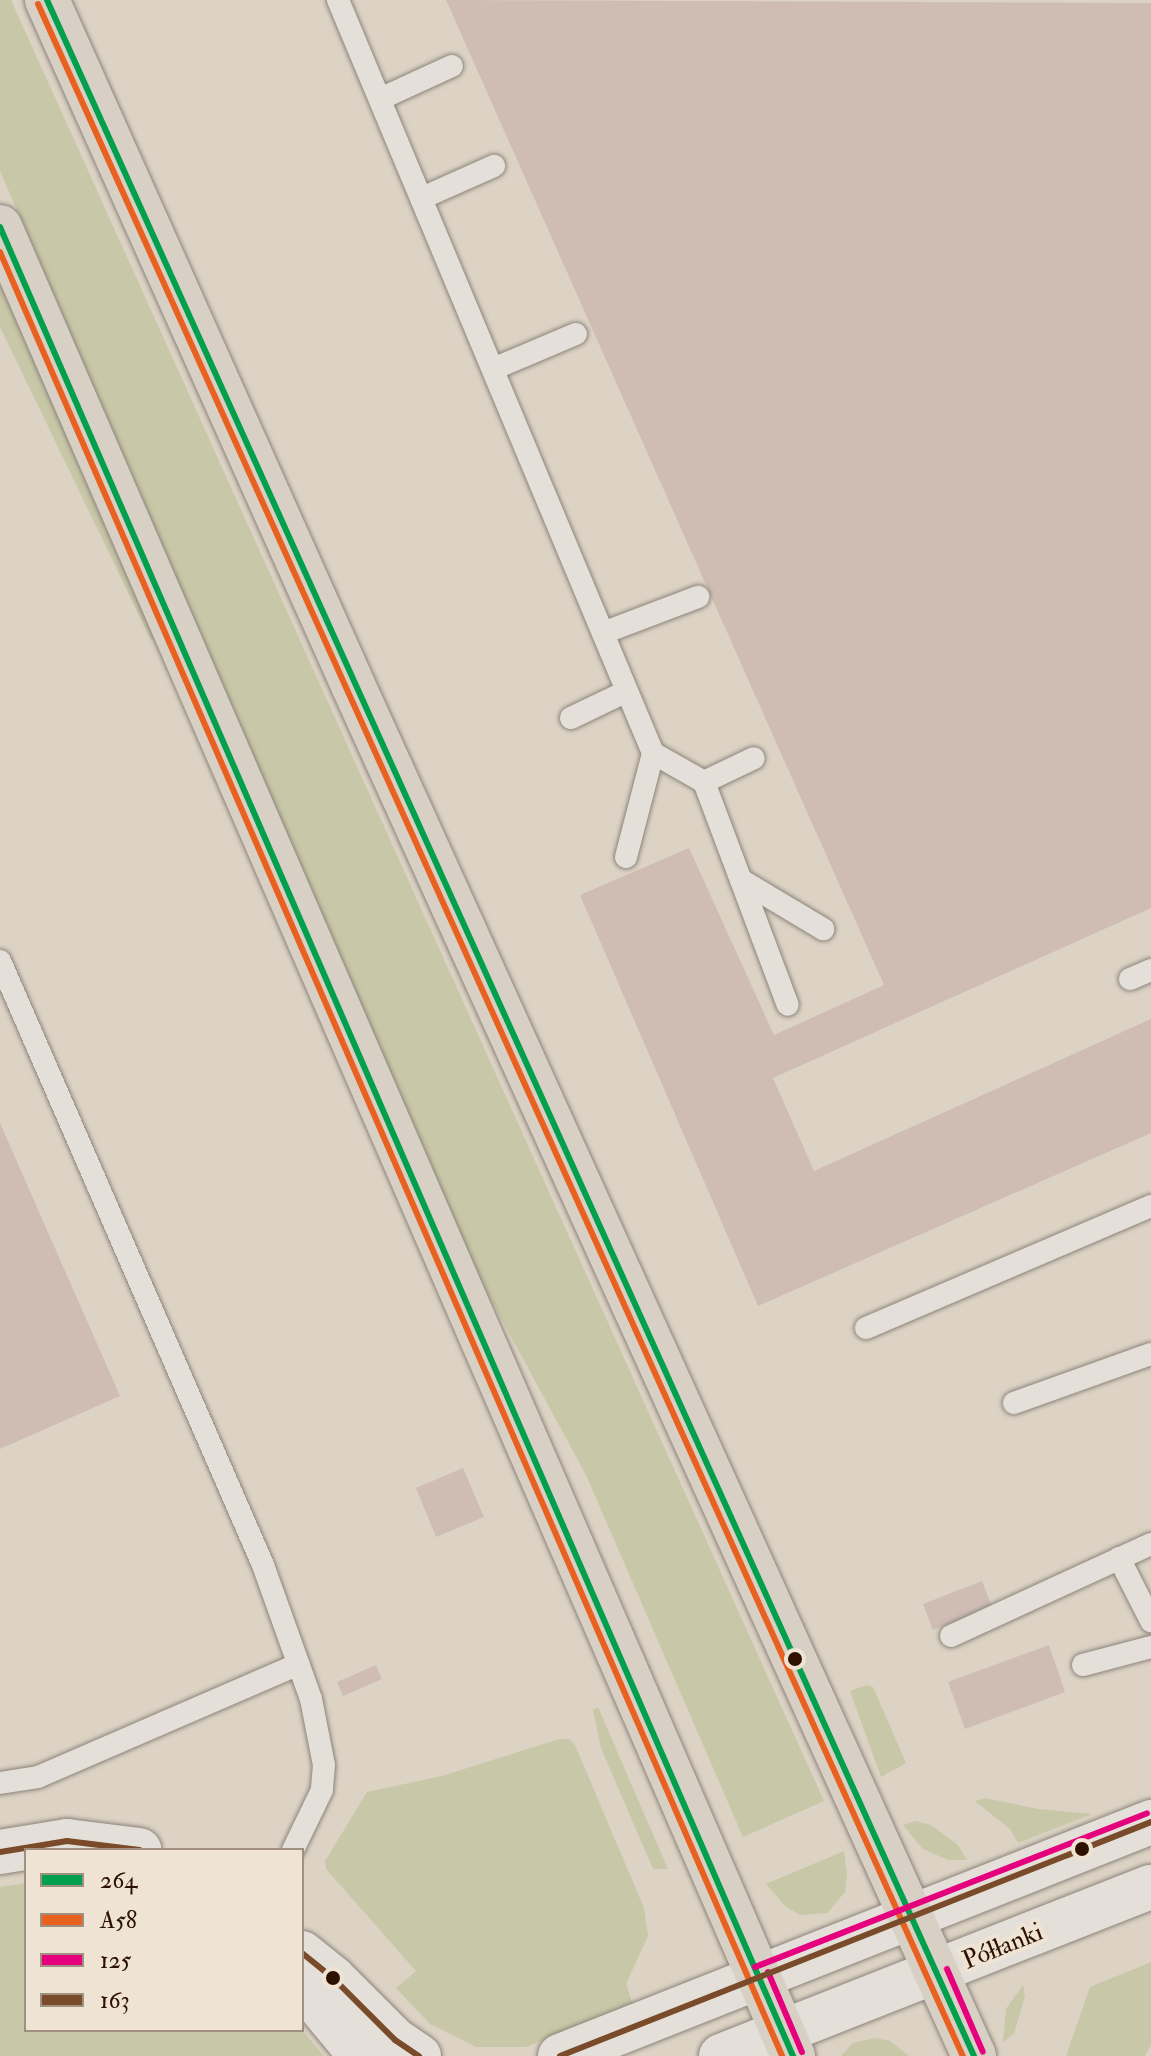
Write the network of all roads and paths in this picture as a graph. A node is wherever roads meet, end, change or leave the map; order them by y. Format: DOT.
graph roads {
  1 [pos="47,0"];
  2 [pos="338,0"];
  3 [pos="452,66"];
  4 [pos="380,99"];
  5 [pos="494,166"];
  6 [pos="422,198"];
  7 [pos="0,227"];
  8 [pos="576,334"];
  9 [pos="493,369"];
  10 [pos="698,597"];
  11 [pos="603,633"];
  12 [pos="627,691"];
  13 [pos="571,718"];
  14 [pos="653,753"];
  15 [pos="754,758"];
  16 [pos="704,782"];
  17 [pos="626,857"];
  18 [pos="741,880"];
  19 [pos="823,929"];
  20 [pos="0,961"];
  21 [pos="788,1005"];
  22 [pos="1151,1206"];
  23 [pos="866,1328"];
  24 [pos="1151,1354"];
  25 [pos="1014,1403"];
  26 [pos="1151,1544"];
  27 [pos="1119,1558"];
  28 [pos="1151,1621"];
  29 [pos="951,1636"];
  30 [pos="1151,1647"];
  31 [pos="299,1664"];
  32 [pos="1083,1665"];
  33 [pos="0,1783"];
  34 [pos="1151,1822"];
  35 [pos="24,1848"];
  36 [pos="24,1848"];
  37 [pos="123,1848"];
  38 [pos="294,1848"];
  39 [pos="0,1852"];
  40 [pos="1151,1887"];
  41 [pos="913,1917"];
  42 [pos="304,1955"];
  43 [pos="938,1973"];
  44 [pos="759,1976"];
  45 [pos="304,1987"];
  46 [pos="788,2044"];
  47 [pos="361,2056"];
  48 [pos="419,2056"];
  49 [pos="560,2056"];
  50 [pos="721,2056"];
  51 [pos="974,2056"];
  1 -- 41 [label="main road"];
  2 -- 4 [label="lane"];
  3 -- 4 [label="lane"];
  4 -- 6 [label="lane"];
  5 -- 6 [label="lane"];
  6 -- 9 [label="lane"];
  7 -- 44 [label="main road"];
  8 -- 9 [label="lane"];
  9 -- 11 [label="lane"];
  10 -- 11 [label="lane"];
  11 -- 12 [label="lane"];
  12 -- 13 [label="lane"];
  12 -- 14 [label="lane"];
  14 -- 16 [label="lane"];
  14 -- 17 [label="lane"];
  15 -- 16 [label="lane"];
  16 -- 18 [label="lane"];
  18 -- 19 [label="lane"];
  18 -- 21 [label="lane"];
  20 -- 31 [label="lane"];
  22 -- 23 [label="lane"];
  24 -- 25 [label="lane"];
  26 -- 27 [label="lane"];
  27 -- 28 [label="lane"];
  27 -- 29 [label="lane"];
  30 -- 32 [label="lane"];
  31 -- 33 [label="lane"];
  31 -- 38 [label="lane"];
  34 -- 41 [label="street"];
  35 -- 39 [label="street"];
  36 -- 37 [label="street"];
  40 -- 43 [label="street, Półłanki"];
  41 -- 43 [label="main road"];
  41 -- 44 [label="street"];
  42 -- 48 [label="street"];
  43 -- 46 [label="street, Półłanki"];
  43 -- 51 [label="main road"];
  44 -- 46 [label="main road"];
  44 -- 49 [label="street"];
  45 -- 47 [label="street"];
  46 -- 50 [label="street, Półłanki"];
}
